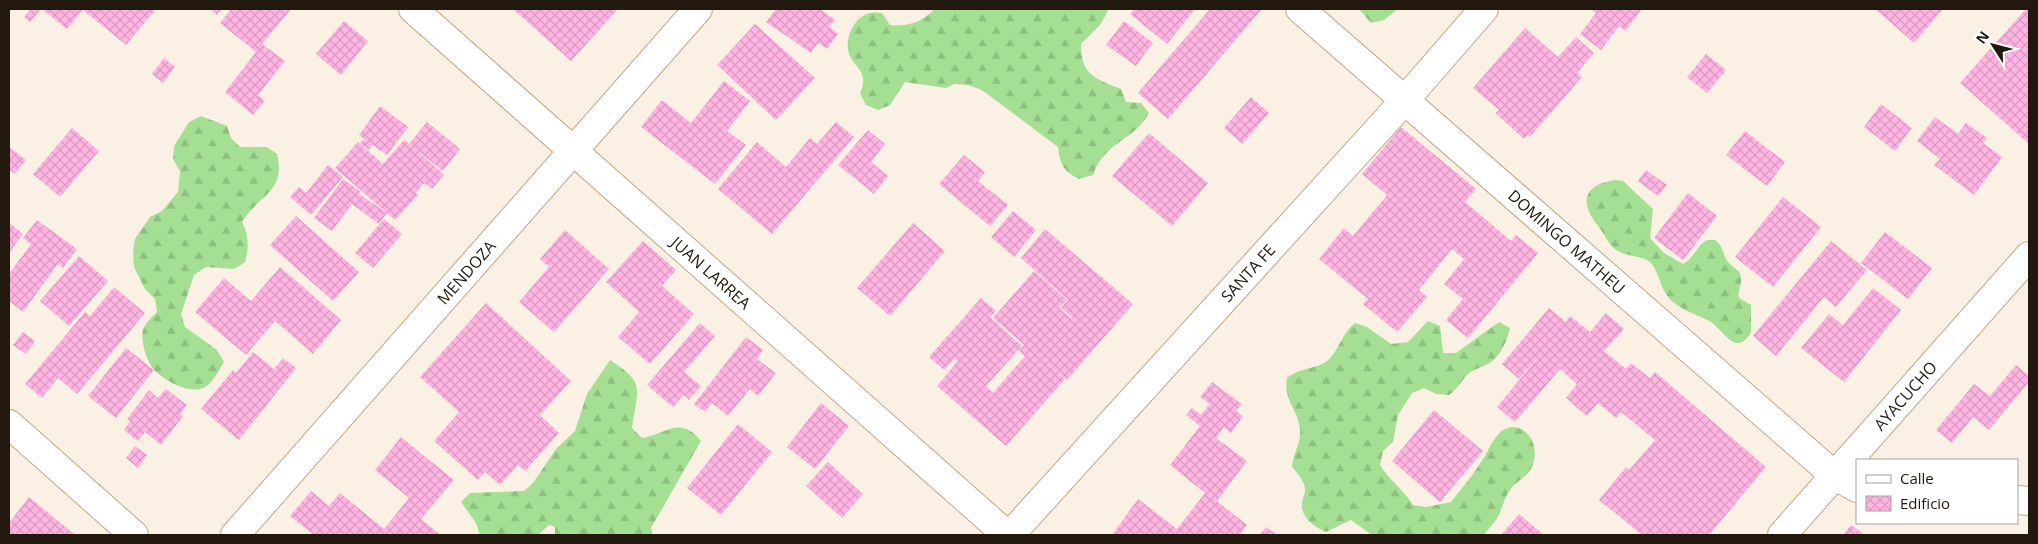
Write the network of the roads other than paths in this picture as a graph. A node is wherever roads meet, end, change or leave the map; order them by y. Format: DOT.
graph roads {
  1 [pos="413,9"];
  2 [pos="698,9"];
  3 [pos="1300,9"];
  4 [pos="1484,9"];
  5 [pos="1404,101"];
  6 [pos="572,150"];
  7 [pos="2029,256"];
  8 [pos="9,424"];
  9 [pos="1865,459"];
  10 [pos="1856,470"];
  11 [pos="1846,482"];
  12 [pos="134,535"];
  13 [pos="236,535"];
  14 [pos="1009,535"];
  15 [pos="1782,535"];
  1 -- 6 [label="street, JUAN LARREA"];
  2 -- 6 [label="street, MENDOZA"];
  3 -- 5 [label="street, DOMINGO MATHEU"];
  4 -- 5 [label="street, SANTA FE"];
  5 -- 11 [label="street, DOMINGO MATHEU"];
  5 -- 14 [label="street, SANTA FE"];
  6 -- 13 [label="street, MENDOZA"];
  6 -- 14 [label="street, JUAN LARREA"];
  7 -- 9 [label="street, AYACUCHO"];
  8 -- 12 [label="street"];
  10 -- 11 [label="street, AYACUCHO"];
  11 -- 15 [label="street, AYACUCHO"];
}
